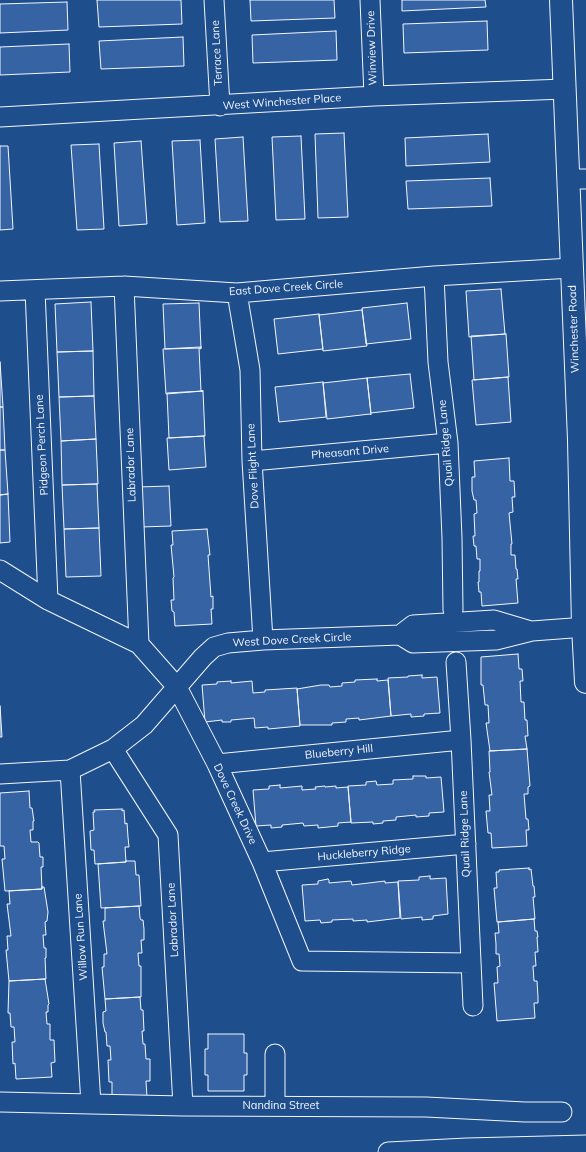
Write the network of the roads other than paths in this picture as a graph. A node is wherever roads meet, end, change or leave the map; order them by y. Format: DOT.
graph roads {
  1 [pos="214,0"];
  2 [pos="370,0"];
  3 [pos="561,0"];
  4 [pos="565,89"];
  5 [pos="374,96"];
  6 [pos="220,106"];
  7 [pos="0,117"];
  8 [pos="577,179"];
  9 [pos="572,268"];
  10 [pos="434,276"];
  11 [pos="124,286"];
  12 [pos="35,290"];
  13 [pos="0,291"];
  14 [pos="237,293"];
  15 [pos="579,294"];
  16 [pos="581,359"];
  17 [pos="582,439"];
  18 [pos="448,443"];
  19 [pos="252,461"];
  20 [pos="0,570"];
  21 [pos="48,600"];
  22 [pos="454,616"];
  23 [pos="584,627"];
  24 [pos="532,631"];
  25 [pos="400,635"];
  26 [pos="263,640"];
  27 [pos="455,642"];
  28 [pos="138,644"];
  29 [pos="456,662"];
  30 [pos="586,682"];
  31 [pos="178,687"];
  32 [pos="461,740"];
  33 [pos="113,749"];
  34 [pos="217,764"];
  35 [pos="70,770"];
  36 [pos="0,774"];
  37 [pos="466,844"];
  38 [pos="262,862"];
  39 [pos="471,963"];
  40 [pos="473,1006"];
  41 [pos="275,1054"];
  42 [pos="0,1102"];
  43 [pos="92,1104"];
  44 [pos="183,1106"];
  45 [pos="276,1106"];
  46 [pos="562,1112"];
  47 [pos="586,1145"];
  48 [pos="559,1148"];
  49 [pos="466,1150"];
  50 [pos="388,1152"];
  1 -- 6 [label="street, Terrace Lane"];
  2 -- 5 [label="street, Winview Drive"];
  3 -- 4 [label="main road, Winchester Road"];
  4 -- 5 [label="street, West Winchester Place"];
  4 -- 8 [label="main road, Winchester Road"];
  5 -- 6 [label="street, West Winchester Place"];
  6 -- 7 [label="street, West Winchester Place"];
  8 -- 9 [label="main road, Winchester Road"];
  9 -- 10 [label="street, East Dove Creek Circle"];
  9 -- 15 [label="main road, Winchester Road"];
  10 -- 14 [label="street, East Dove Creek Circle"];
  10 -- 18 [label="street, Quail Ridge Lane"];
  11 -- 12 [label="street, East Dove Creek Circle"];
  11 -- 14 [label="street, East Dove Creek Circle"];
  11 -- 28 [label="street, Labrador Lane"];
  12 -- 13 [label="street, East Dove Creek Circle"];
  12 -- 21 [label="street, Pidgeon Perch Lane"];
  14 -- 19 [label="street, Dove Flight Lane"];
  15 -- 16 [label="main road, Winchester Road"];
  16 -- 17 [label="main road, Winchester Road"];
  17 -- 23 [label="main road, Winchester Road"];
  18 -- 19 [label="street, Pheasant Drive"];
  18 -- 22 [label="street, Quail Ridge Lane"];
  19 -- 26 [label="street, Dove Flight Lane"];
  20 -- 21 [label="street"];
  21 -- 28 [label="street"];
  22 -- 24 [label="street, West Dove Creek Circle"];
  22 -- 25 [label="street, West Dove Creek Circle"];
  22 -- 27 [label="street, Quail Ridge Lane"];
  23 -- 24 [label="street, West Dove Creek Circle"];
  23 -- 30 [label="main road, Winchester Road"];
  24 -- 27 [label="street, West Dove Creek Circle"];
  25 -- 26 [label="street, West Dove Creek Circle"];
  25 -- 27 [label="street, West Dove Creek Circle"];
  26 -- 31 [label="street, West Dove Creek Circle"];
  28 -- 31 [label="street"];
  29 -- 32 [label="street, Quail Ridge Lane"];
  31 -- 33 [label="street"];
  31 -- 34 [label="street, Dove Creek Drive"];
  32 -- 34 [label="street, Blueberry Hill"];
  32 -- 37 [label="street, Quail Ridge Lane"];
  33 -- 35 [label="street"];
  33 -- 44 [label="street, Labrador Lane"];
  34 -- 38 [label="street, Dove Creek Drive"];
  35 -- 36 [label="street"];
  35 -- 43 [label="street, Willow Run Lane"];
  37 -- 38 [label="street, Huckleberry Ridge"];
  37 -- 39 [label="street, Quail Ridge Lane"];
  38 -- 39 [label="street, Dove Creek Drive"];
  39 -- 40 [label="street, Quail Ridge Lane"];
  41 -- 45 [label="street"];
  42 -- 43 [label="street, Nandina Street"];
  43 -- 44 [label="street, Nandina Street"];
  44 -- 45 [label="street, Nandina Street"];
  45 -- 46 [label="street, Nandina Street"];
  47 -- 48 [label="street"];
  48 -- 49 [label="street"];
  49 -- 50 [label="street"];
}
